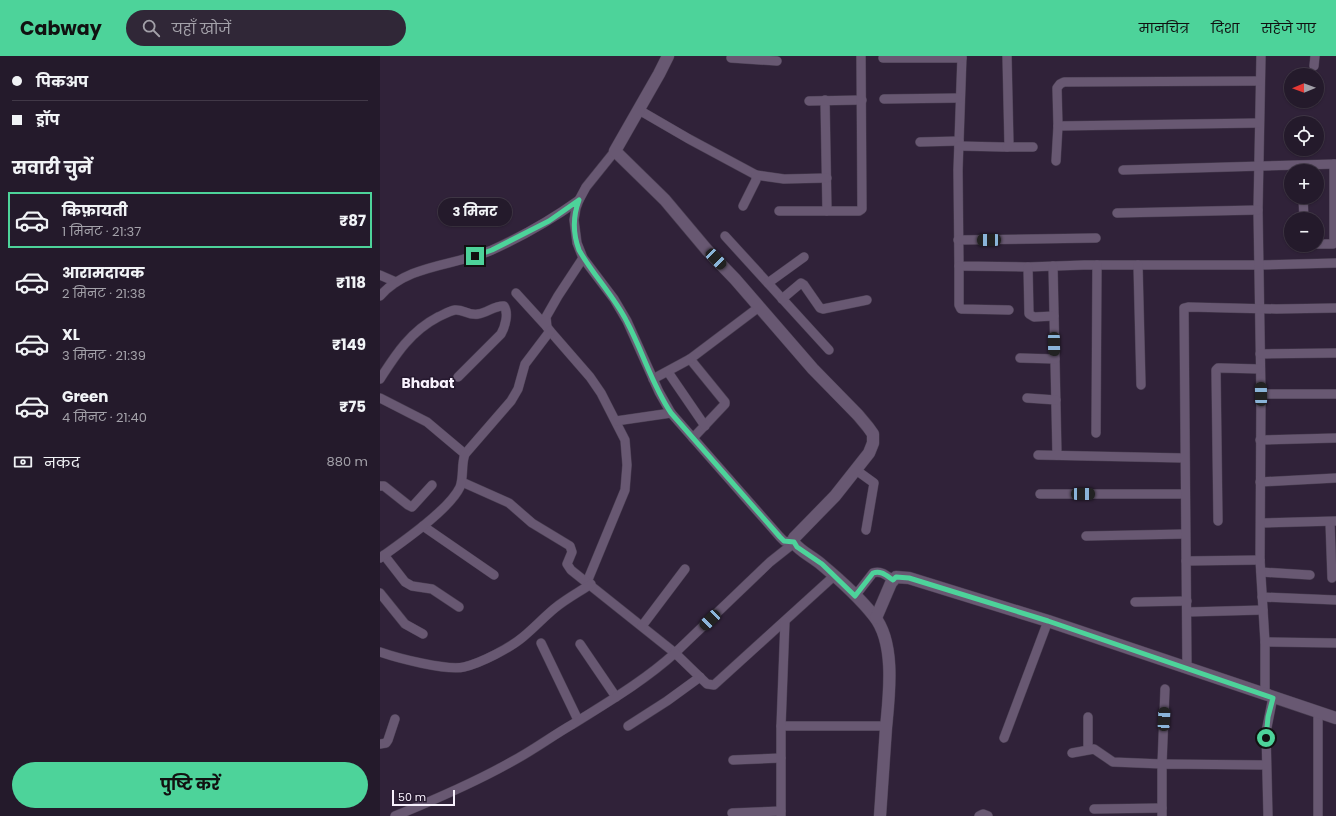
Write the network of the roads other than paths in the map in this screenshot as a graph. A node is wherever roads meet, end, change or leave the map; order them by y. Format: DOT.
graph roads {
  1 [pos="668,56"];
  2 [pos="861,56"];
  3 [pos="1008,56"];
  4 [pos="1260,56"];
  5 [pos="1315,56"];
  6 [pos="962,57"];
  7 [pos="731,58"];
  8 [pos="757,58"];
  9 [pos="883,58"];
  10 [pos="778,61"];
  11 [pos="1314,66"];
  12 [pos="1260,81"];
  13 [pos="960,98"];
  14 [pos="884,99"];
  15 [pos="825,100"];
  16 [pos="862,100"];
  17 [pos="809,101"];
  18 [pos="639,110"];
  19 [pos="1259,123"];
  20 [pos="1058,126"];
  21 [pos="920,142"];
  22 [pos="959,143"];
  23 [pos="1007,147"];
  24 [pos="1033,147"];
  25 [pos="615,151"];
  26 [pos="1056,161"];
  27 [pos="1259,166"];
  28 [pos="1335,166"];
  29 [pos="1284,167"];
  30 [pos="1324,167"];
  31 [pos="1123,170"];
  32 [pos="756,175"];
  33 [pos="827,178"];
  34 [pos="579,200"];
  35 [pos="743,206"];
  36 [pos="1258,210"];
  37 [pos="779,211"];
  38 [pos="827,211"];
  39 [pos="1117,213"];
  40 [pos="726,236"];
  41 [pos="1096,238"];
  42 [pos="958,240"];
  43 [pos="1324,244"];
  44 [pos="804,257"];
  45 [pos="583,258"];
  46 [pos="1336,263"];
  47 [pos="1097,265"];
  48 [pos="1259,265"];
  49 [pos="959,266"];
  50 [pos="1053,266"];
  51 [pos="1138,266"];
  52 [pos="1028,267"];
  53 [pos="380,275"];
  54 [pos="396,282"];
  55 [pos="768,283"];
  56 [pos="516,293"];
  57 [pos="380,296"];
  58 [pos="782,299"];
  59 [pos="867,300"];
  60 [pos="759,307"];
  61 [pos="1336,308"];
  62 [pos="1259,309"];
  63 [pos="1009,310"];
  64 [pos="1054,316"];
  65 [pos="549,329"];
  66 [pos="829,350"];
  67 [pos="1336,353"];
  68 [pos="1260,354"];
  69 [pos="1020,358"];
  70 [pos="690,359"];
  71 [pos="1055,359"];
  72 [pos="1260,369"];
  73 [pos="668,372"];
  74 [pos="458,377"];
  75 [pos="380,379"];
  76 [pos="653,379"];
  77 [pos="1141,384"];
  78 [pos="1261,394"];
  79 [pos="1336,394"];
  80 [pos="380,398"];
  81 [pos="1027,398"];
  82 [pos="1056,400"];
  83 [pos="671,413"];
  84 [pos="616,421"];
  85 [pos="705,426"];
  86 [pos="1096,433"];
  87 [pos="693,438"];
  88 [pos="1336,438"];
  89 [pos="1260,440"];
  90 [pos="465,454"];
  91 [pos="1038,455"];
  92 [pos="1057,455"];
  93 [pos="1184,458"];
  94 [pos="856,470"];
  95 [pos="1336,478"];
  96 [pos="462,482"];
  97 [pos="1260,482"];
  98 [pos="432,485"];
  99 [pos="380,486"];
  100 [pos="1040,494"];
  101 [pos="1185,494"];
  102 [pos="1218,521"];
  103 [pos="1333,522"];
  104 [pos="1261,523"];
  105 [pos="423,526"];
  106 [pos="866,530"];
  107 [pos="1185,534"];
  108 [pos="1086,536"];
  109 [pos="794,542"];
  110 [pos="382,557"];
  111 [pos="1260,560"];
  112 [pos="1186,561"];
  113 [pos="685,569"];
  114 [pos="1261,572"];
  115 [pos="494,575"];
  116 [pos="1310,575"];
  117 [pos="834,576"];
  118 [pos="1332,578"];
  119 [pos="893,580"];
  120 [pos="589,583"];
  121 [pos="380,593"];
  122 [pos="855,596"];
  123 [pos="1262,597"];
  124 [pos="1336,600"];
  125 [pos="1135,602"];
  126 [pos="1187,602"];
  127 [pos="459,607"];
  128 [pos="1263,610"];
  129 [pos="1187,612"];
  130 [pos="876,618"];
  131 [pos="785,621"];
  132 [pos="1048,621"];
  133 [pos="642,626"];
  134 [pos="423,634"];
  135 [pos="1265,642"];
  136 [pos="541,643"];
  137 [pos="1336,643"];
  138 [pos="580,644"];
  139 [pos="380,652"];
  140 [pos="675,653"];
  141 [pos="1187,668"];
  142 [pos="700,677"];
  143 [pos="1165,689"];
  144 [pos="1269,696"];
  145 [pos="616,697"];
  146 [pos="1318,711"];
  147 [pos="1088,717"];
  148 [pos="1336,718"];
  149 [pos="395,719"];
  150 [pos="578,720"];
  151 [pos="628,726"];
  152 [pos="781,726"];
  153 [pos="887,726"];
  154 [pos="1004,738"];
  155 [pos="380,744"];
  156 [pos="1088,749"];
  157 [pos="1072,753"];
  158 [pos="781,758"];
  159 [pos="733,760"];
  160 [pos="1162,764"];
  161 [pos="1266,766"];
  162 [pos="1094,809"];
  163 [pos="1162,812"];
  164 [pos="732,813"];
  165 [pos="781,814"];
  166 [pos="395,816"];
  167 [pos="880,816"];
  168 [pos="979,816"];
  169 [pos="988,816"];
  170 [pos="1268,816"];
  171 [pos="1318,816"];
  1 -- 18 [label="street"];
  2 -- 16 [label="street"];
  3 -- 23 [label="street"];
  4 -- 12 [label="street"];
  5 -- 11 [label="street"];
  6 -- 9 [label="street"];
  6 -- 13 [label="street"];
  7 -- 8 [label="street"];
  8 -- 10 [label="street"];
  12 -- 19 [label="street"];
  12 -- 20 [label="street"];
  13 -- 14 [label="street"];
  13 -- 22 [label="street"];
  15 -- 16 [label="street"];
  15 -- 17 [label="street"];
  15 -- 33 [label="street"];
  16 -- 38 [label="street"];
  18 -- 25 [label="street"];
  18 -- 32 [label="street"];
  19 -- 20 [label="street"];
  19 -- 27 [label="street"];
  20 -- 26 [label="street"];
  21 -- 22 [label="street"];
  22 -- 23 [label="street"];
  22 -- 42 [label="street"];
  23 -- 24 [label="street"];
  25 -- 34 [label="street"];
  25 -- 60 [label="street"];
  27 -- 29 [label="street"];
  27 -- 31 [label="street"];
  27 -- 36 [label="street"];
  28 -- 30 [label="street"];
  28 -- 43 [label="street"];
  32 -- 33 [label="street"];
  32 -- 35 [label="street"];
  33 -- 38 [label="street"];
  34 -- 45 [label="street"];
  34 -- 54 [label="street"];
  36 -- 39 [label="street"];
  36 -- 48 [label="street"];
  37 -- 38 [label="street"];
  40 -- 55 [label="street"];
  41 -- 42 [label="street"];
  42 -- 49 [label="street"];
  44 -- 55 [label="street"];
  45 -- 65 [label="street"];
  45 -- 76 [label="street"];
  46 -- 48 [label="street"];
  47 -- 50 [label="street"];
  47 -- 51 [label="street"];
  47 -- 86 [label="street"];
  48 -- 51 [label="street"];
  48 -- 62 [label="street"];
  49 -- 52 [label="street"];
  49 -- 63 [label="street"];
  50 -- 52 [label="street"];
  50 -- 64 [label="street"];
  51 -- 77 [label="street"];
  52 -- 64 [label="street"];
  53 -- 54 [label="street"];
  54 -- 57 [label="street"];
  55 -- 58 [label="street"];
  56 -- 65 [label="street"];
  58 -- 59 [label="street"];
  58 -- 66 [label="street"];
  60 -- 70 [label="street"];
  60 -- 94 [label="street"];
  61 -- 62 [label="street"];
  62 -- 68 [label="street"];
  62 -- 93 [label="street"];
  64 -- 71 [label="street"];
  65 -- 84 [label="street"];
  65 -- 90 [label="street"];
  67 -- 68 [label="street"];
  68 -- 72 [label="street"];
  69 -- 71 [label="street"];
  70 -- 73 [label="street"];
  70 -- 85 [label="street"];
  71 -- 82 [label="street"];
  72 -- 78 [label="street"];
  72 -- 102 [label="street"];
  73 -- 76 [label="street"];
  73 -- 85 [label="street"];
  74 -- 75 [label="street"];
  76 -- 83 [label="street"];
  78 -- 79 [label="street"];
  78 -- 89 [label="street"];
  80 -- 90 [label="street"];
  81 -- 82 [label="street"];
  82 -- 92 [label="street"];
  83 -- 84 [label="street"];
  83 -- 87 [label="street"];
  84 -- 120 [label="street"];
  85 -- 87 [label="street"];
  87 -- 109 [label="street"];
  88 -- 89 [label="street"];
  89 -- 97 [label="street"];
  90 -- 96 [label="street"];
  91 -- 92 [label="street"];
  92 -- 93 [label="street"];
  93 -- 101 [label="street"];
  94 -- 106 [label="street"];
  94 -- 109 [label="street"];
  95 -- 97 [label="street"];
  96 -- 105 [label="street"];
  96 -- 120 [label="street"];
  97 -- 104 [label="street"];
  98 -- 99 [label="street"];
  100 -- 101 [label="street"];
  101 -- 107 [label="street"];
  103 -- 104 [label="street"];
  103 -- 118 [label="street"];
  104 -- 111 [label="street"];
  105 -- 110 [label="street"];
  105 -- 115 [label="street"];
  107 -- 108 [label="street"];
  107 -- 112 [label="street"];
  109 -- 117 [label="street"];
  109 -- 140 [label="street"];
  110 -- 127 [label="street"];
  111 -- 112 [label="street"];
  111 -- 114 [label="street"];
  112 -- 126 [label="street"];
  113 -- 133 [label="street"];
  114 -- 116 [label="street"];
  114 -- 123 [label="street"];
  117 -- 122 [label="street"];
  117 -- 131 [label="street"];
  119 -- 122 [label="street"];
  119 -- 130 [label="street"];
  119 -- 132 [label="street"];
  120 -- 133 [label="street"];
  120 -- 139 [label="street"];
  121 -- 134 [label="street"];
  122 -- 130 [label="street"];
  123 -- 124 [label="street"];
  123 -- 128 [label="street"];
  125 -- 126 [label="street"];
  126 -- 129 [label="street"];
  128 -- 129 [label="street"];
  128 -- 135 [label="street"];
  129 -- 141 [label="street"];
  130 -- 153 [label="street"];
  131 -- 142 [label="street"];
  131 -- 152 [label="street"];
  132 -- 141 [label="street"];
  132 -- 154 [label="street"];
  133 -- 140 [label="street"];
  135 -- 137 [label="street"];
  135 -- 144 [label="street"];
  136 -- 150 [label="street"];
  138 -- 145 [label="street"];
  140 -- 142 [label="street"];
  140 -- 145 [label="street"];
  141 -- 144 [label="street"];
  142 -- 151 [label="street"];
  143 -- 160 [label="street"];
  144 -- 146 [label="street"];
  144 -- 161 [label="street"];
  145 -- 150 [label="street"];
  146 -- 148 [label="street"];
  146 -- 171 [label="street"];
  147 -- 156 [label="street"];
  149 -- 155 [label="street"];
  150 -- 166 [label="street"];
  152 -- 153 [label="street"];
  152 -- 158 [label="street"];
  153 -- 167 [label="street"];
  156 -- 157 [label="street"];
  156 -- 160 [label="street"];
  158 -- 159 [label="street"];
  158 -- 165 [label="street"];
  160 -- 161 [label="street"];
  160 -- 163 [label="street"];
  161 -- 170 [label="street"];
  162 -- 163 [label="street"];
  164 -- 165 [label="street"];
  168 -- 169 [label="street"];
}
